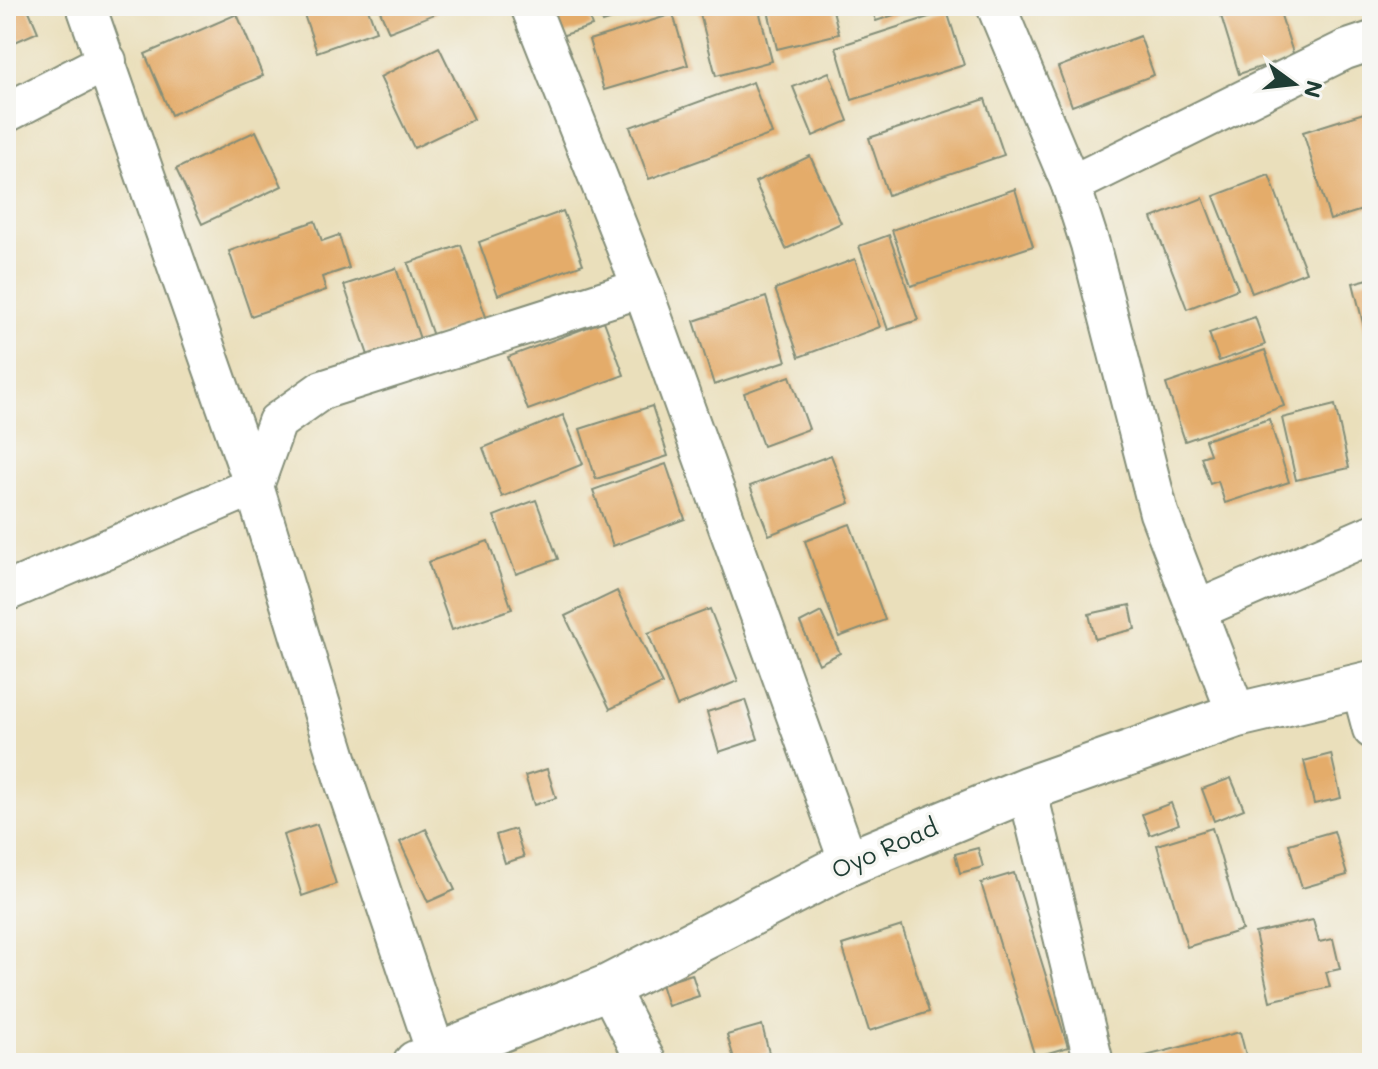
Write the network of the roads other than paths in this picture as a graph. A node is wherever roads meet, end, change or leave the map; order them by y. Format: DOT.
graph roads {
  1 [pos="86,6"];
  2 [pos="530,6"];
  3 [pos="996,6"];
  4 [pos="1372,41"];
  5 [pos="107,61"];
  6 [pos="6,113"];
  7 [pos="1071,185"];
  8 [pos="642,288"];
  9 [pos="254,486"];
  10 [pos="1372,534"];
  11 [pos="6,592"];
  12 [pos="1197,610"];
  13 [pos="1366,683"];
  14 [pos="1237,715"];
  15 [pos="1372,729"];
  16 [pos="1027,789"];
  17 [pos="849,863"];
  18 [pos="608,987"];
  19 [pos="426,1058"];
  20 [pos="647,1063"];
  21 [pos="1094,1063"];
  1 -- 5 [label="street"];
  2 -- 8 [label="street"];
  3 -- 7 [label="street"];
  4 -- 7 [label="street"];
  5 -- 6 [label="street"];
  5 -- 9 [label="street"];
  7 -- 12 [label="street"];
  8 -- 9 [label="street"];
  8 -- 17 [label="street"];
  9 -- 11 [label="street"];
  9 -- 19 [label="street"];
  10 -- 12 [label="street"];
  12 -- 14 [label="street"];
  13 -- 14 [label="street, Oyo Road"];
  13 -- 15 [label="street"];
  14 -- 16 [label="street, Oyo Road"];
  16 -- 17 [label="street, Oyo Road"];
  16 -- 21 [label="street"];
  17 -- 18 [label="street, Oyo Road"];
  18 -- 19 [label="street, Oyo Road"];
  18 -- 20 [label="street"];
}
